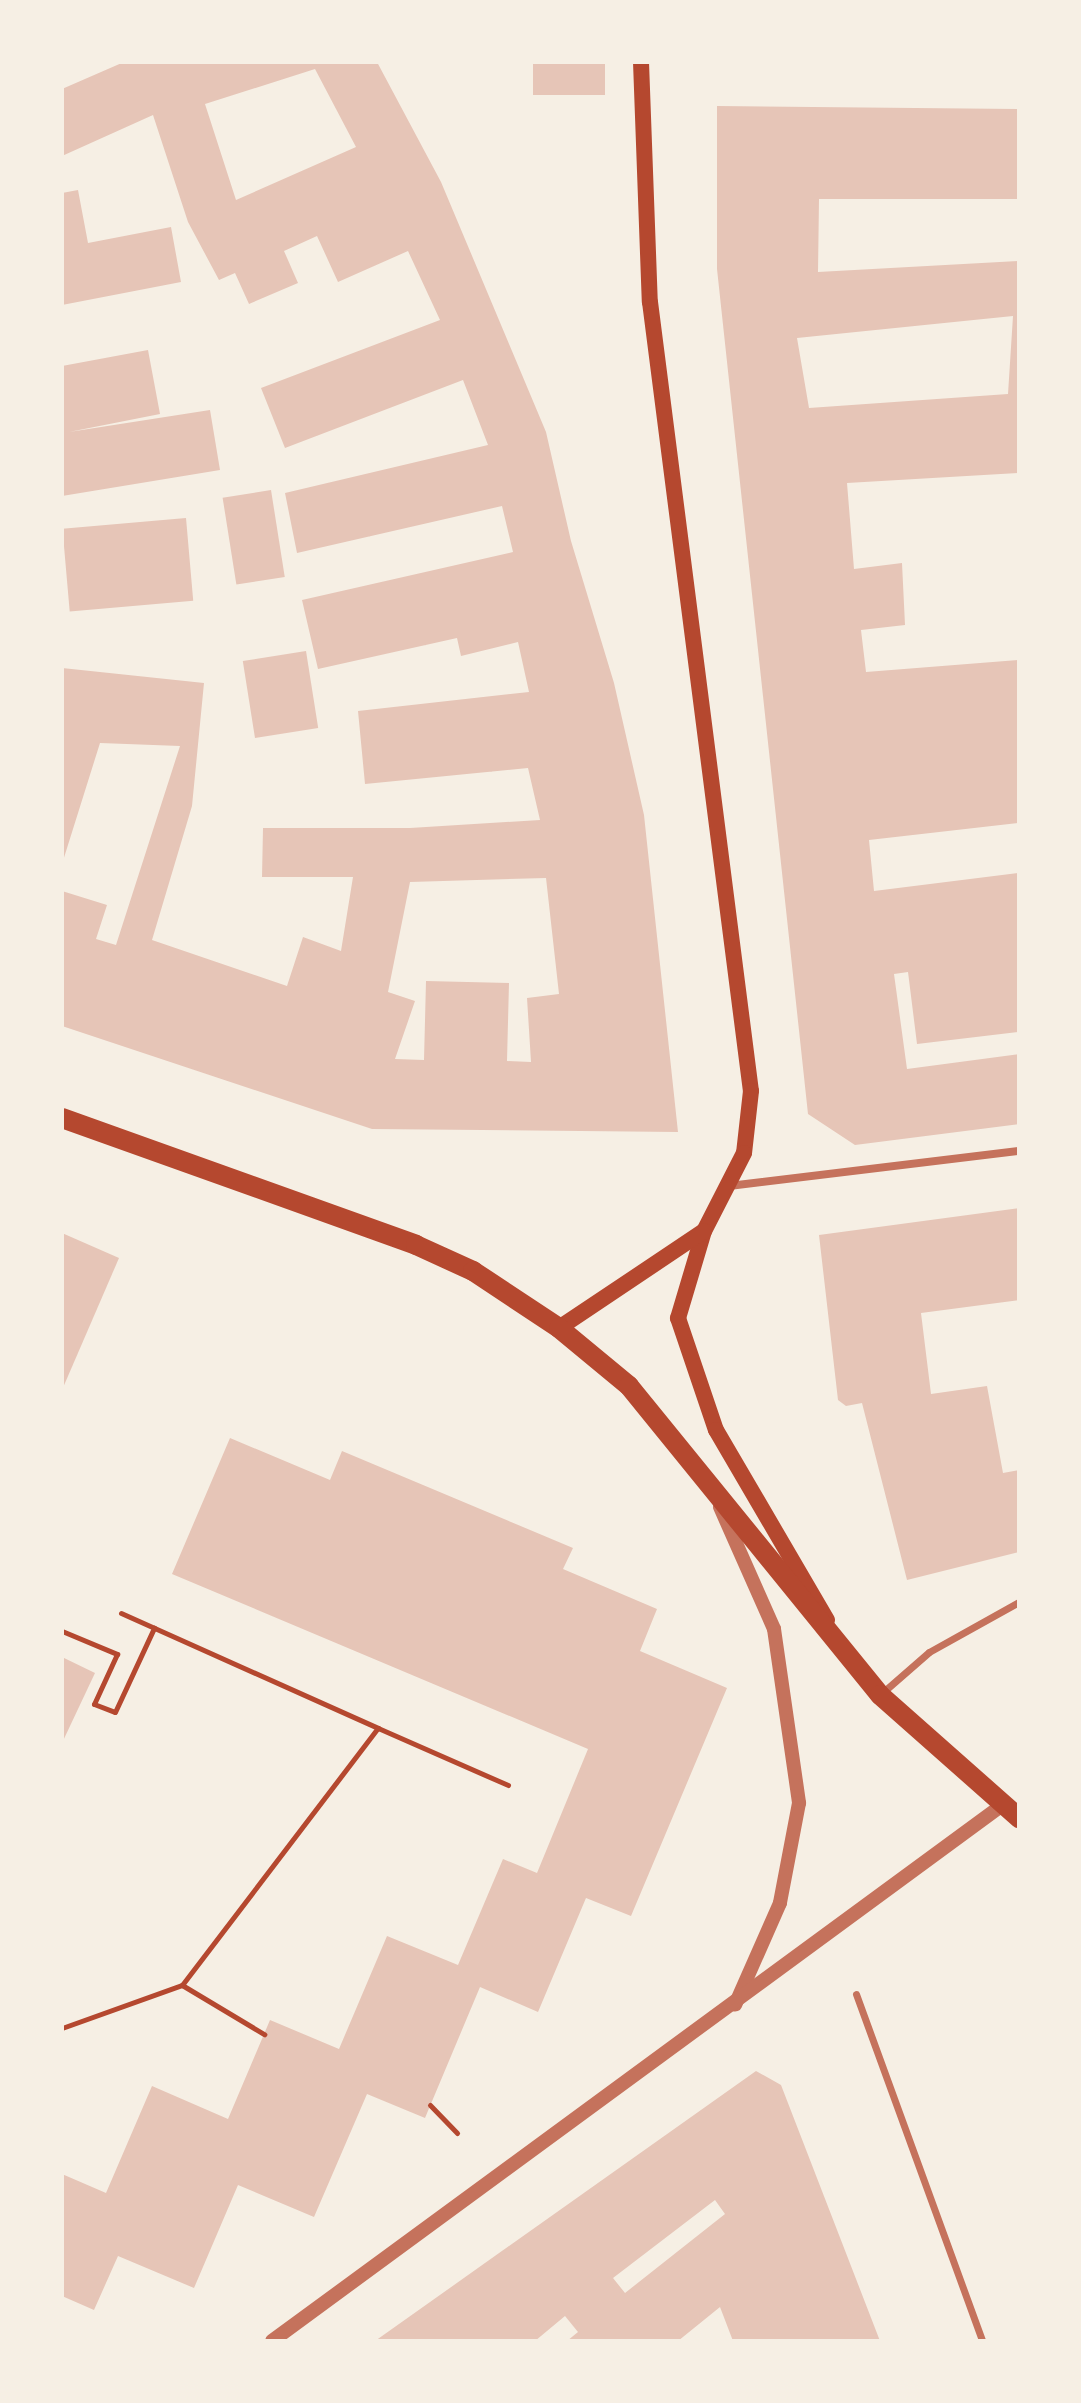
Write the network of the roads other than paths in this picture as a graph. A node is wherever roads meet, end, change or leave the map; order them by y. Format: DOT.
graph roads {
  1 [pos="641,62"];
  2 [pos="62,1118"];
  3 [pos="1019,1151"];
  4 [pos="728,1186"];
  5 [pos="704,1231"];
  6 [pos="559,1328"];
  7 [pos="718,1502"];
  8 [pos="1019,1602"];
  9 [pos="844,1652"];
  10 [pos="880,1695"];
  11 [pos="1001,1806"];
  12 [pos="1019,1818"];
  13 [pos="856,1994"];
  14 [pos="735,2006"];
  15 [pos="272,2341"];
  16 [pos="982,2341"];
  1 -- 4 [label="main road"];
  2 -- 6 [label="main road"];
  3 -- 4 [label="street"];
  4 -- 5 [label="main road"];
  5 -- 6 [label="main road"];
  5 -- 9 [label="main road"];
  6 -- 7 [label="main road"];
  7 -- 9 [label="main road"];
  7 -- 14 [label="street"];
  8 -- 10 [label="street"];
  9 -- 10 [label="main road"];
  10 -- 11 [label="main road"];
  11 -- 12 [label="main road"];
  11 -- 14 [label="street"];
  13 -- 16 [label="street"];
  14 -- 15 [label="street"];
}
